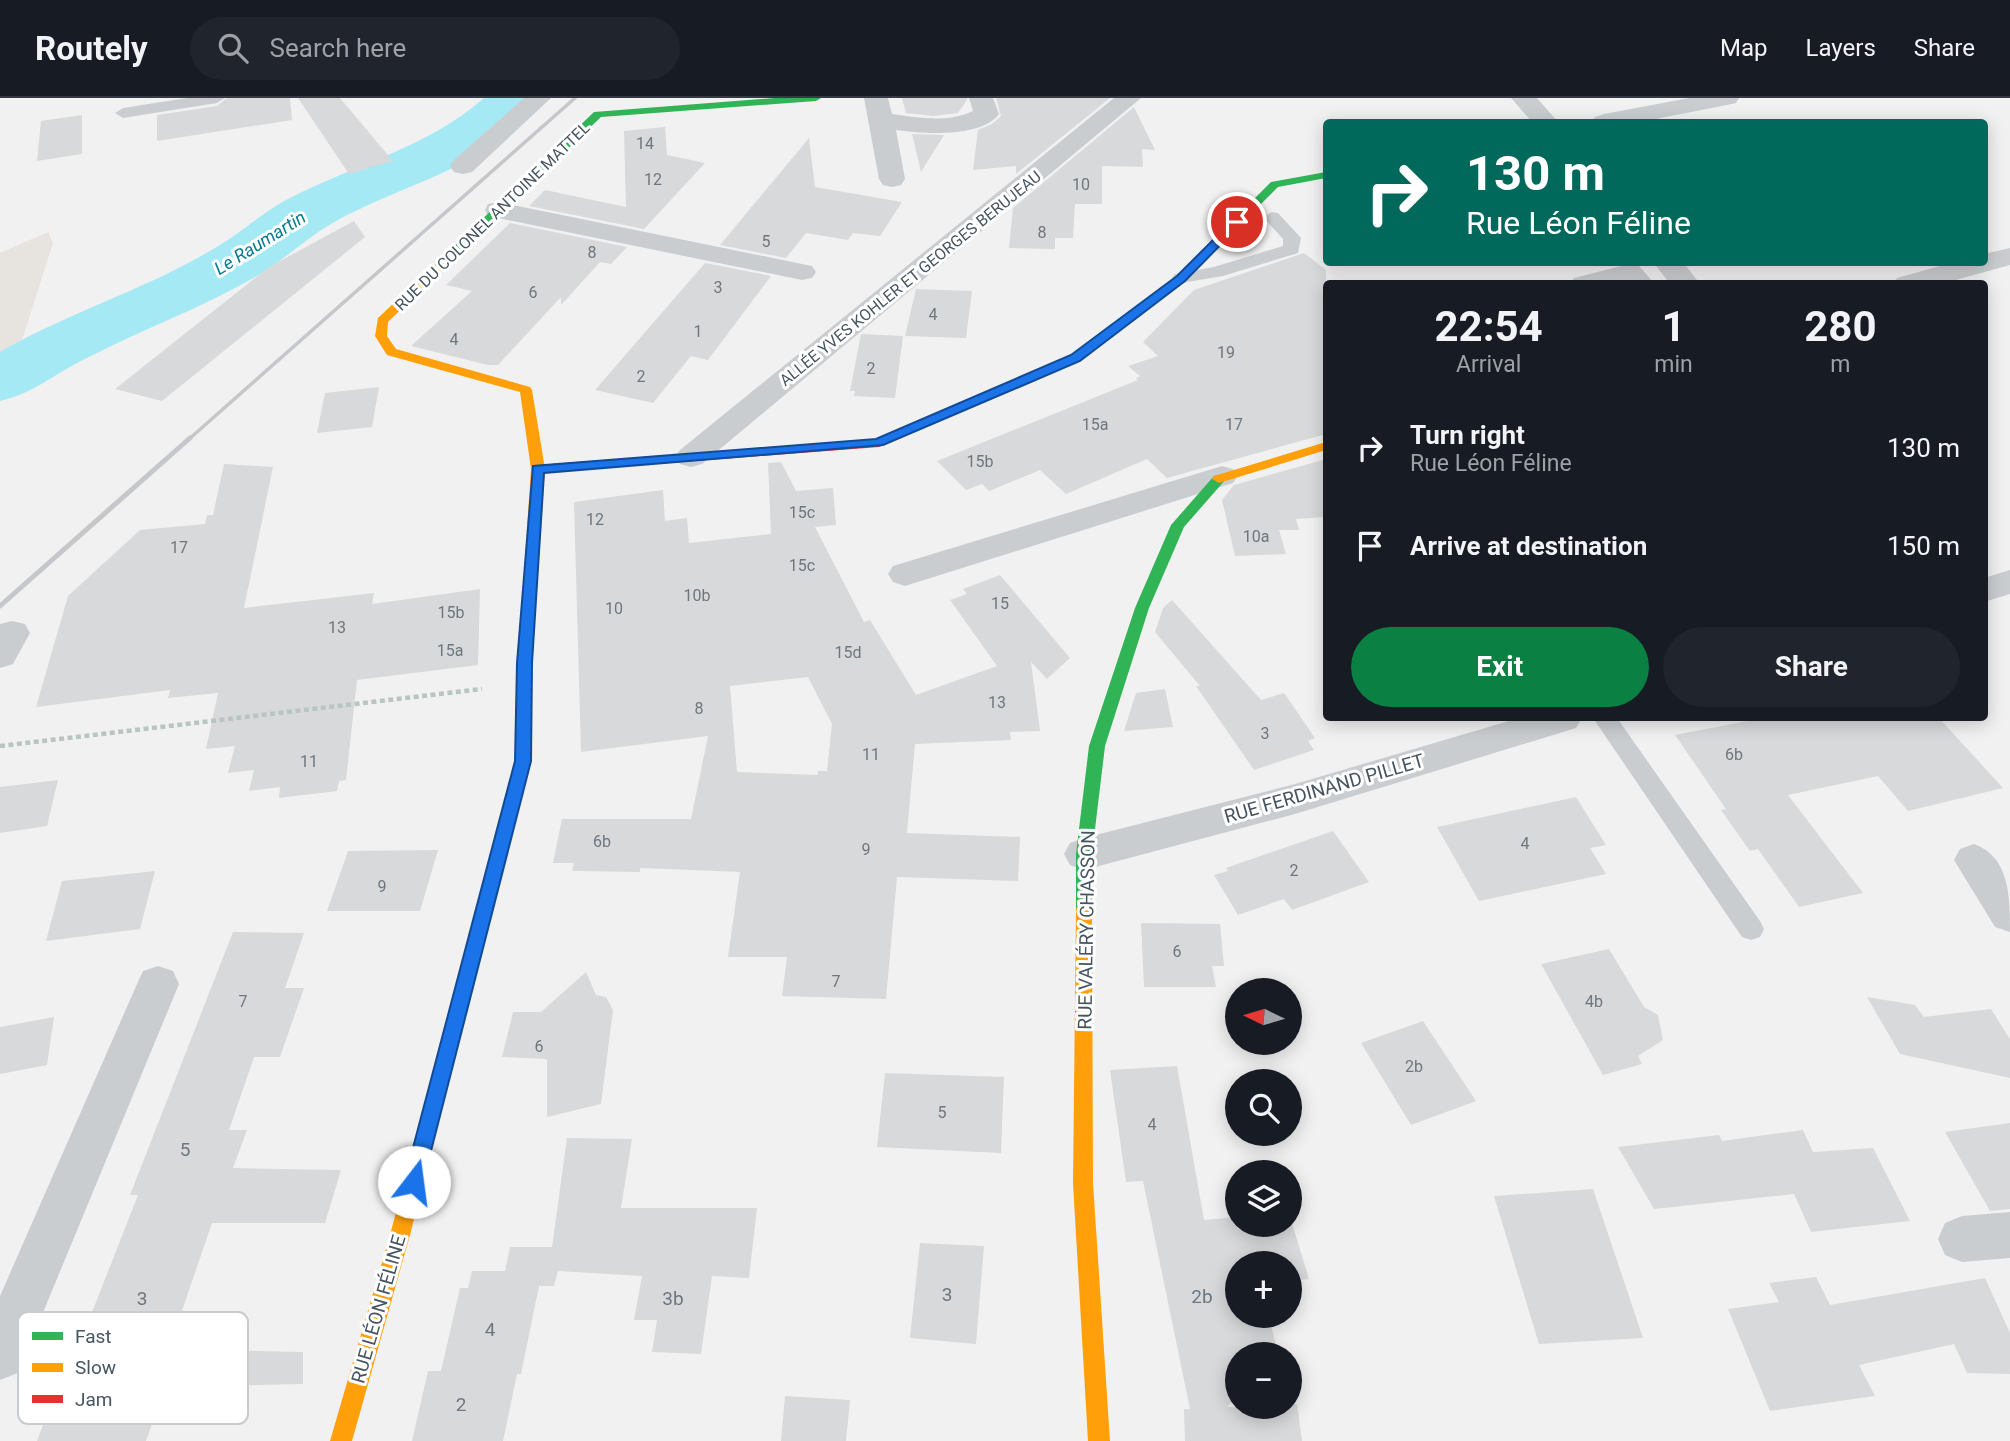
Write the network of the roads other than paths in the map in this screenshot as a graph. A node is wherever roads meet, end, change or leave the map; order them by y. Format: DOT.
graph roads {
  1 [pos="217,98"];
  2 [pos="540,98"];
  3 [pos="816,98"];
  4 [pos="981,98"];
  5 [pos="1129,98"];
  6 [pos="1523,98"];
  7 [pos="1727,98"];
  8 [pos="878,108"];
  9 [pos="123,113"];
  10 [pos="1542,119"];
  11 [pos="1619,119"];
  12 [pos="463,166"];
  13 [pos="1323,176"];
  14 [pos="892,179"];
  15 [pos="498,210"];
  16 [pos="1272,217"];
  17 [pos="2010,256"];
  18 [pos="1988,262"];
  19 [pos="1670,266"];
  20 [pos="1973,266"];
  21 [pos="802,272"];
  22 [pos="1181,278"];
  23 [pos="1599,280"];
  24 [pos="1637,280"];
  25 [pos="1683,280"];
  26 [pos="1922,280"];
  27 [pos="1323,447"];
  28 [pos="691,457"];
  29 [pos="538,469"];
  30 [pos="1222,476"];
  31 [pos="905,574"];
  32 [pos="2010,582"];
  33 [pos="1988,589"];
  34 [pos="1553,721"];
  35 [pos="1607,721"];
  36 [pos="1084,854"];
  37 [pos="1974,860"];
  38 [pos="2010,915"];
  39 [pos="1751,929"];
  40 [pos="158,985"];
  41 [pos="2010,1235"];
  42 [pos="1962,1239"];
  43 [pos="18,1312"];
  44 [pos="18,1313"];
  45 [pos="0,1355"];
  46 [pos="341,1441"];
  47 [pos="1099,1441"];
  1 -- 9 [label="lane"];
  2 -- 12 [label="street"];
  3 -- 15 [label="street, RUE DU COLONEL ANTOINE MATTEL"];
  4 -- 8 [label="street"];
  5 -- 28 [label="street, ALLÉE YVES KOHLER ET GEORGES BERUJEAU"];
  6 -- 10 [label="street"];
  7 -- 11 [label="street"];
  8 -- 14 [label="street"];
  13 -- 22 [label="street"];
  15 -- 21 [label="street"];
  15 -- 29 [label="street, RUE DU COLONEL ANTOINE MATTEL"];
  16 -- 22 [label="lane"];
  17 -- 18 [label="street"];
  19 -- 25 [label="street"];
  20 -- 26 [label="street"];
  22 -- 28 [label="street"];
  23 -- 24 [label="street"];
  27 -- 30 [label="street"];
  28 -- 29 [label="street"];
  29 -- 46 [label="street, RUE LÉON FÉLINE"];
  30 -- 31 [label="street"];
  30 -- 36 [label="street, RUE VALÉRY CHASSON"];
  32 -- 33 [label="street"];
  34 -- 36 [label="street, RUE FERDINAND PILLET"];
  35 -- 39 [label="lane"];
  36 -- 47 [label="street, RUE VALÉRY CHASSON"];
  37 -- 38 [label="street"];
  40 -- 43 [label="street"];
  41 -- 42 [label="street"];
  44 -- 45 [label="street"];
}
